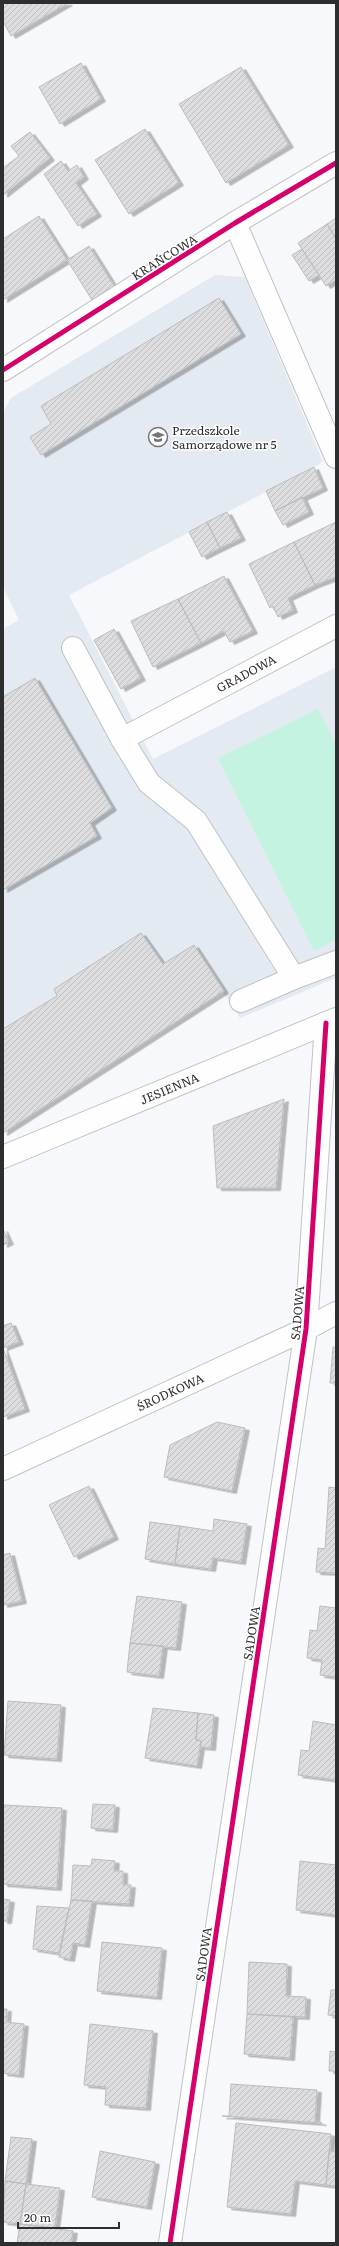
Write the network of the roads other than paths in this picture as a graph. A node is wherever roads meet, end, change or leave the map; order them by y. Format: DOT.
graph roads {
  1 [pos="336,163"];
  2 [pos="235,224"];
  3 [pos="3,370"];
  4 [pos="336,457"];
  5 [pos="336,626"];
  6 [pos="73,648"];
  7 [pos="122,738"];
  8 [pos="336,962"];
  9 [pos="294,978"];
  10 [pos="241,1001"];
  11 [pos="331,1021"];
  12 [pos="3,1157"];
  13 [pos="336,1313"];
  14 [pos="306,1329"];
  15 [pos="3,1469"];
  16 [pos="170,2243"];
  1 -- 2 [label="street, KRAŃCOWA"];
  2 -- 3 [label="street, KRAŃCOWA"];
  2 -- 4 [label="street"];
  5 -- 7 [label="street, GRADOWA"];
  6 -- 7 [label="street"];
  7 -- 9 [label="street"];
  8 -- 9 [label="street"];
  9 -- 10 [label="street"];
  11 -- 12 [label="street, JESIENNA"];
  11 -- 14 [label="street, SADOWA"];
  13 -- 14 [label="street, ŚRODKOWA"];
  14 -- 15 [label="street, ŚRODKOWA"];
  14 -- 16 [label="street, SADOWA"];
}
